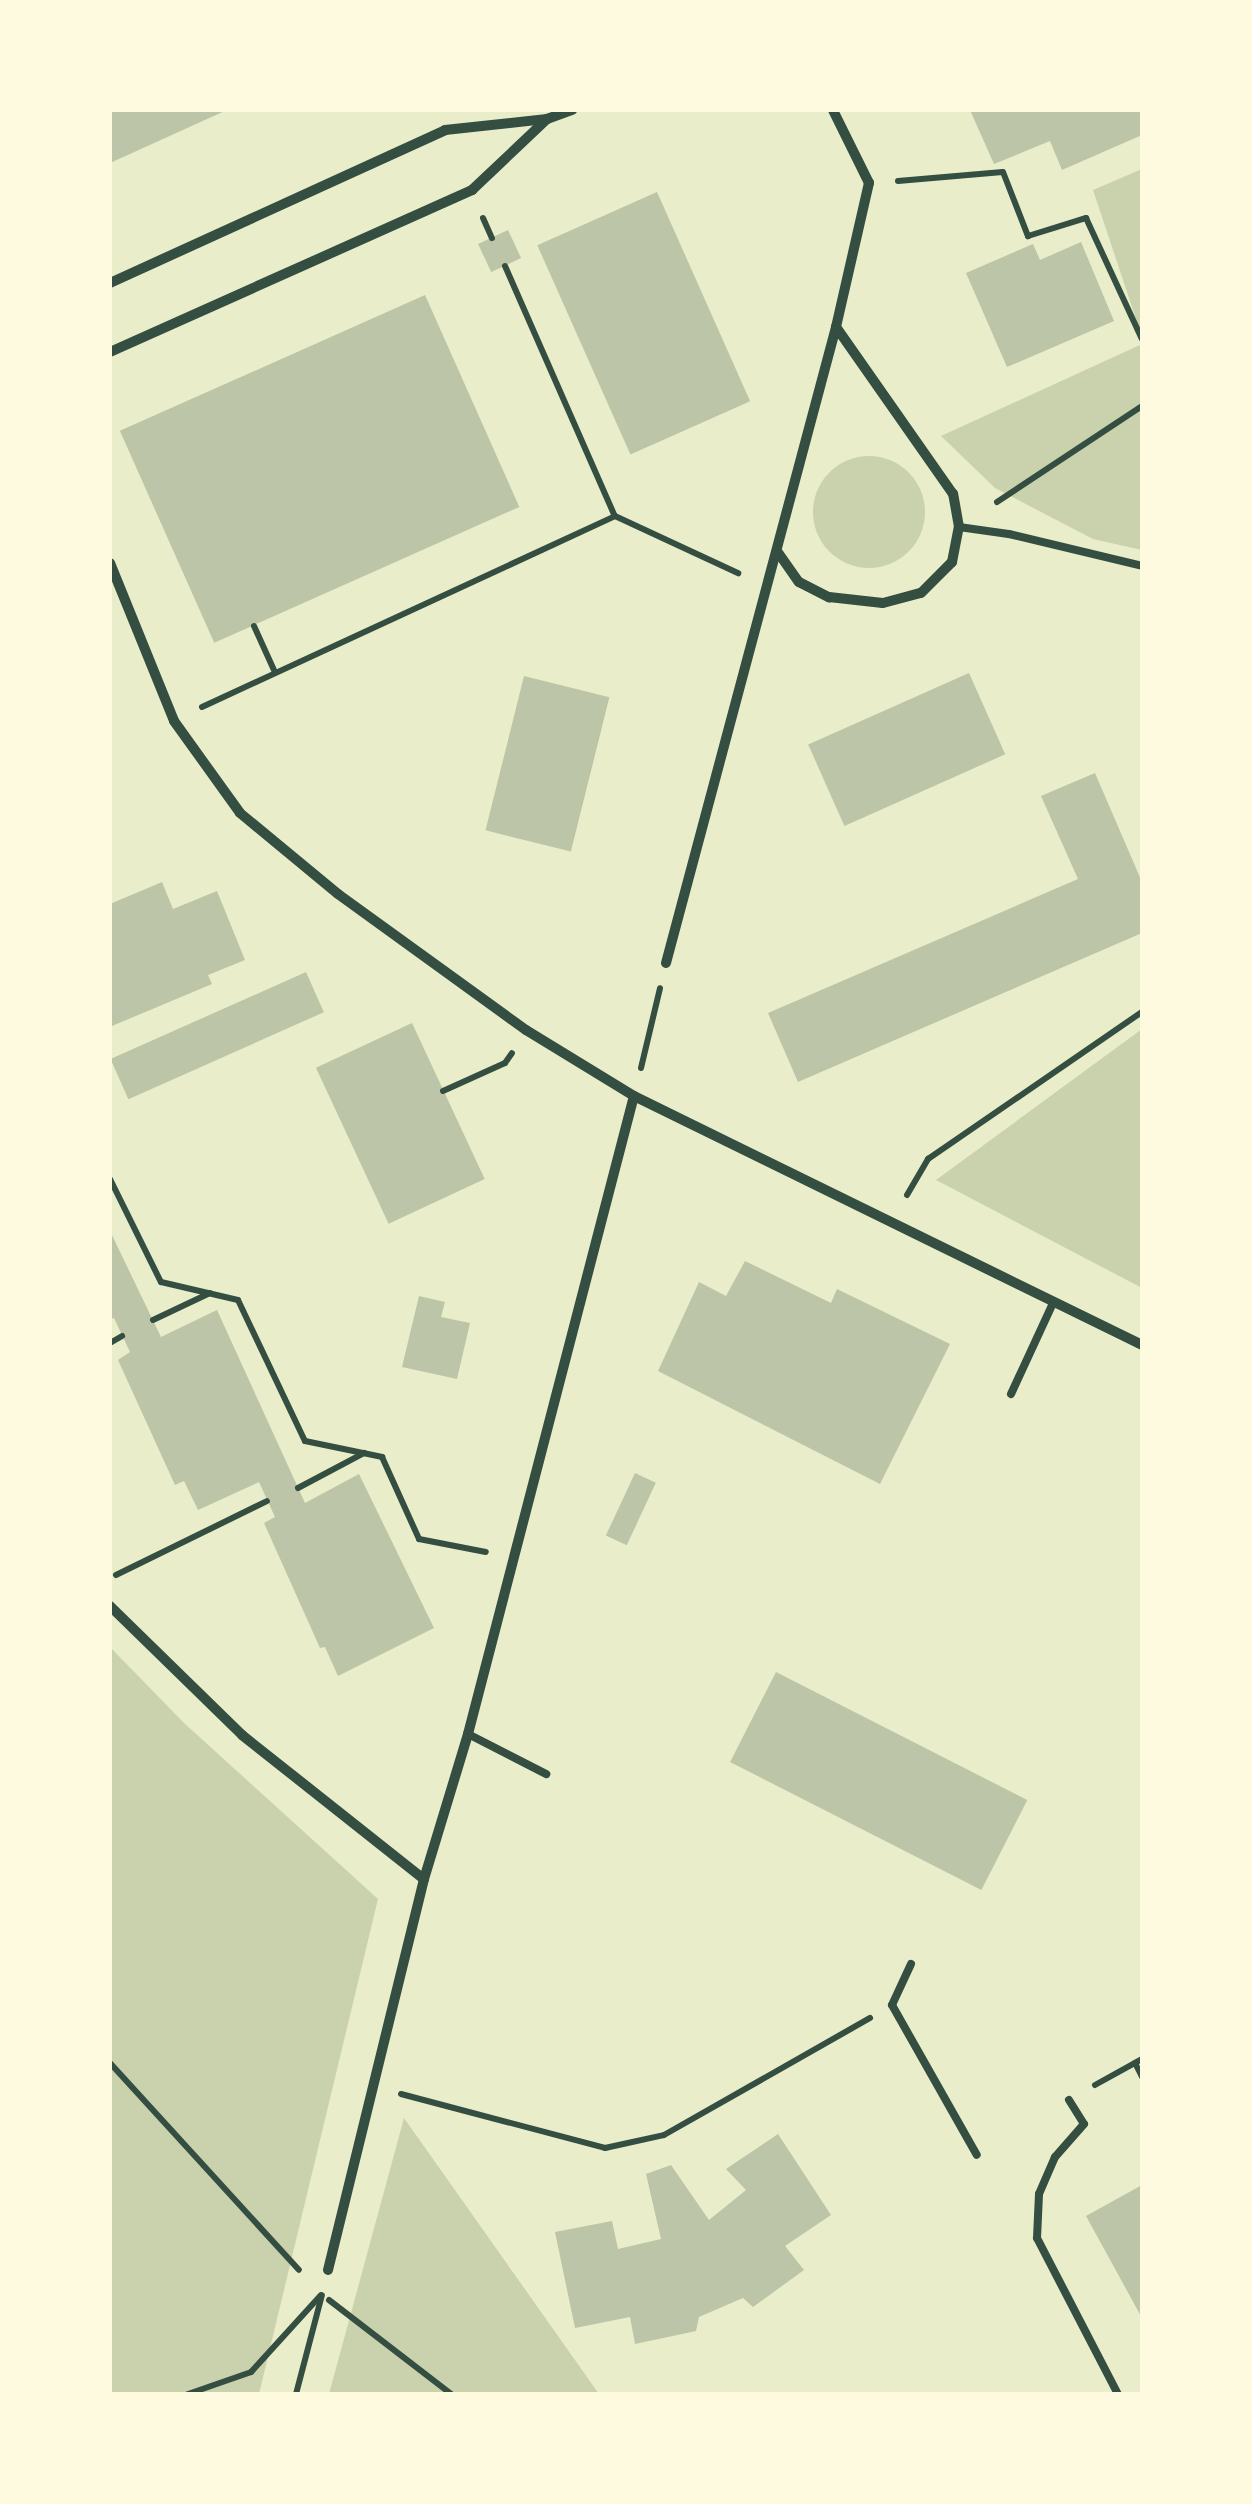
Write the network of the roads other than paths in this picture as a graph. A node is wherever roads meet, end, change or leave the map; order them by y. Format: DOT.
graph roads {
  1 [pos="572,110"];
  2 [pos="833,110"];
  3 [pos="547,119"];
  4 [pos="110,283"];
  5 [pos="836,327"];
  6 [pos="110,352"];
  7 [pos="959,527"];
  8 [pos="776,552"];
  9 [pos="110,562"];
  10 [pos="1142,566"];
  11 [pos="666,962"];
  12 [pos="634,1096"];
  13 [pos="1054,1301"];
  14 [pos="1142,1345"];
  15 [pos="1011,1394"];
  16 [pos="110,1606"];
  17 [pos="468,1734"];
  18 [pos="546,1774"];
  19 [pos="424,1879"];
  20 [pos="911,1964"];
  21 [pos="1070,2100"];
  22 [pos="977,2154"];
  23 [pos="328,2270"];
  24 [pos="1118,2394"];
  1 -- 3 [label="street"];
  2 -- 5 [label="street"];
  3 -- 4 [label="street"];
  3 -- 6 [label="street"];
  5 -- 7 [label="street"];
  5 -- 8 [label="street"];
  7 -- 8 [label="street"];
  7 -- 10 [label="lane"];
  8 -- 11 [label="street"];
  9 -- 12 [label="street"];
  12 -- 13 [label="street"];
  12 -- 17 [label="street"];
  13 -- 14 [label="street"];
  13 -- 15 [label="lane"];
  16 -- 19 [label="street"];
  17 -- 18 [label="lane"];
  17 -- 19 [label="street"];
  19 -- 23 [label="street"];
  20 -- 22 [label="lane"];
  21 -- 24 [label="lane"];
}
